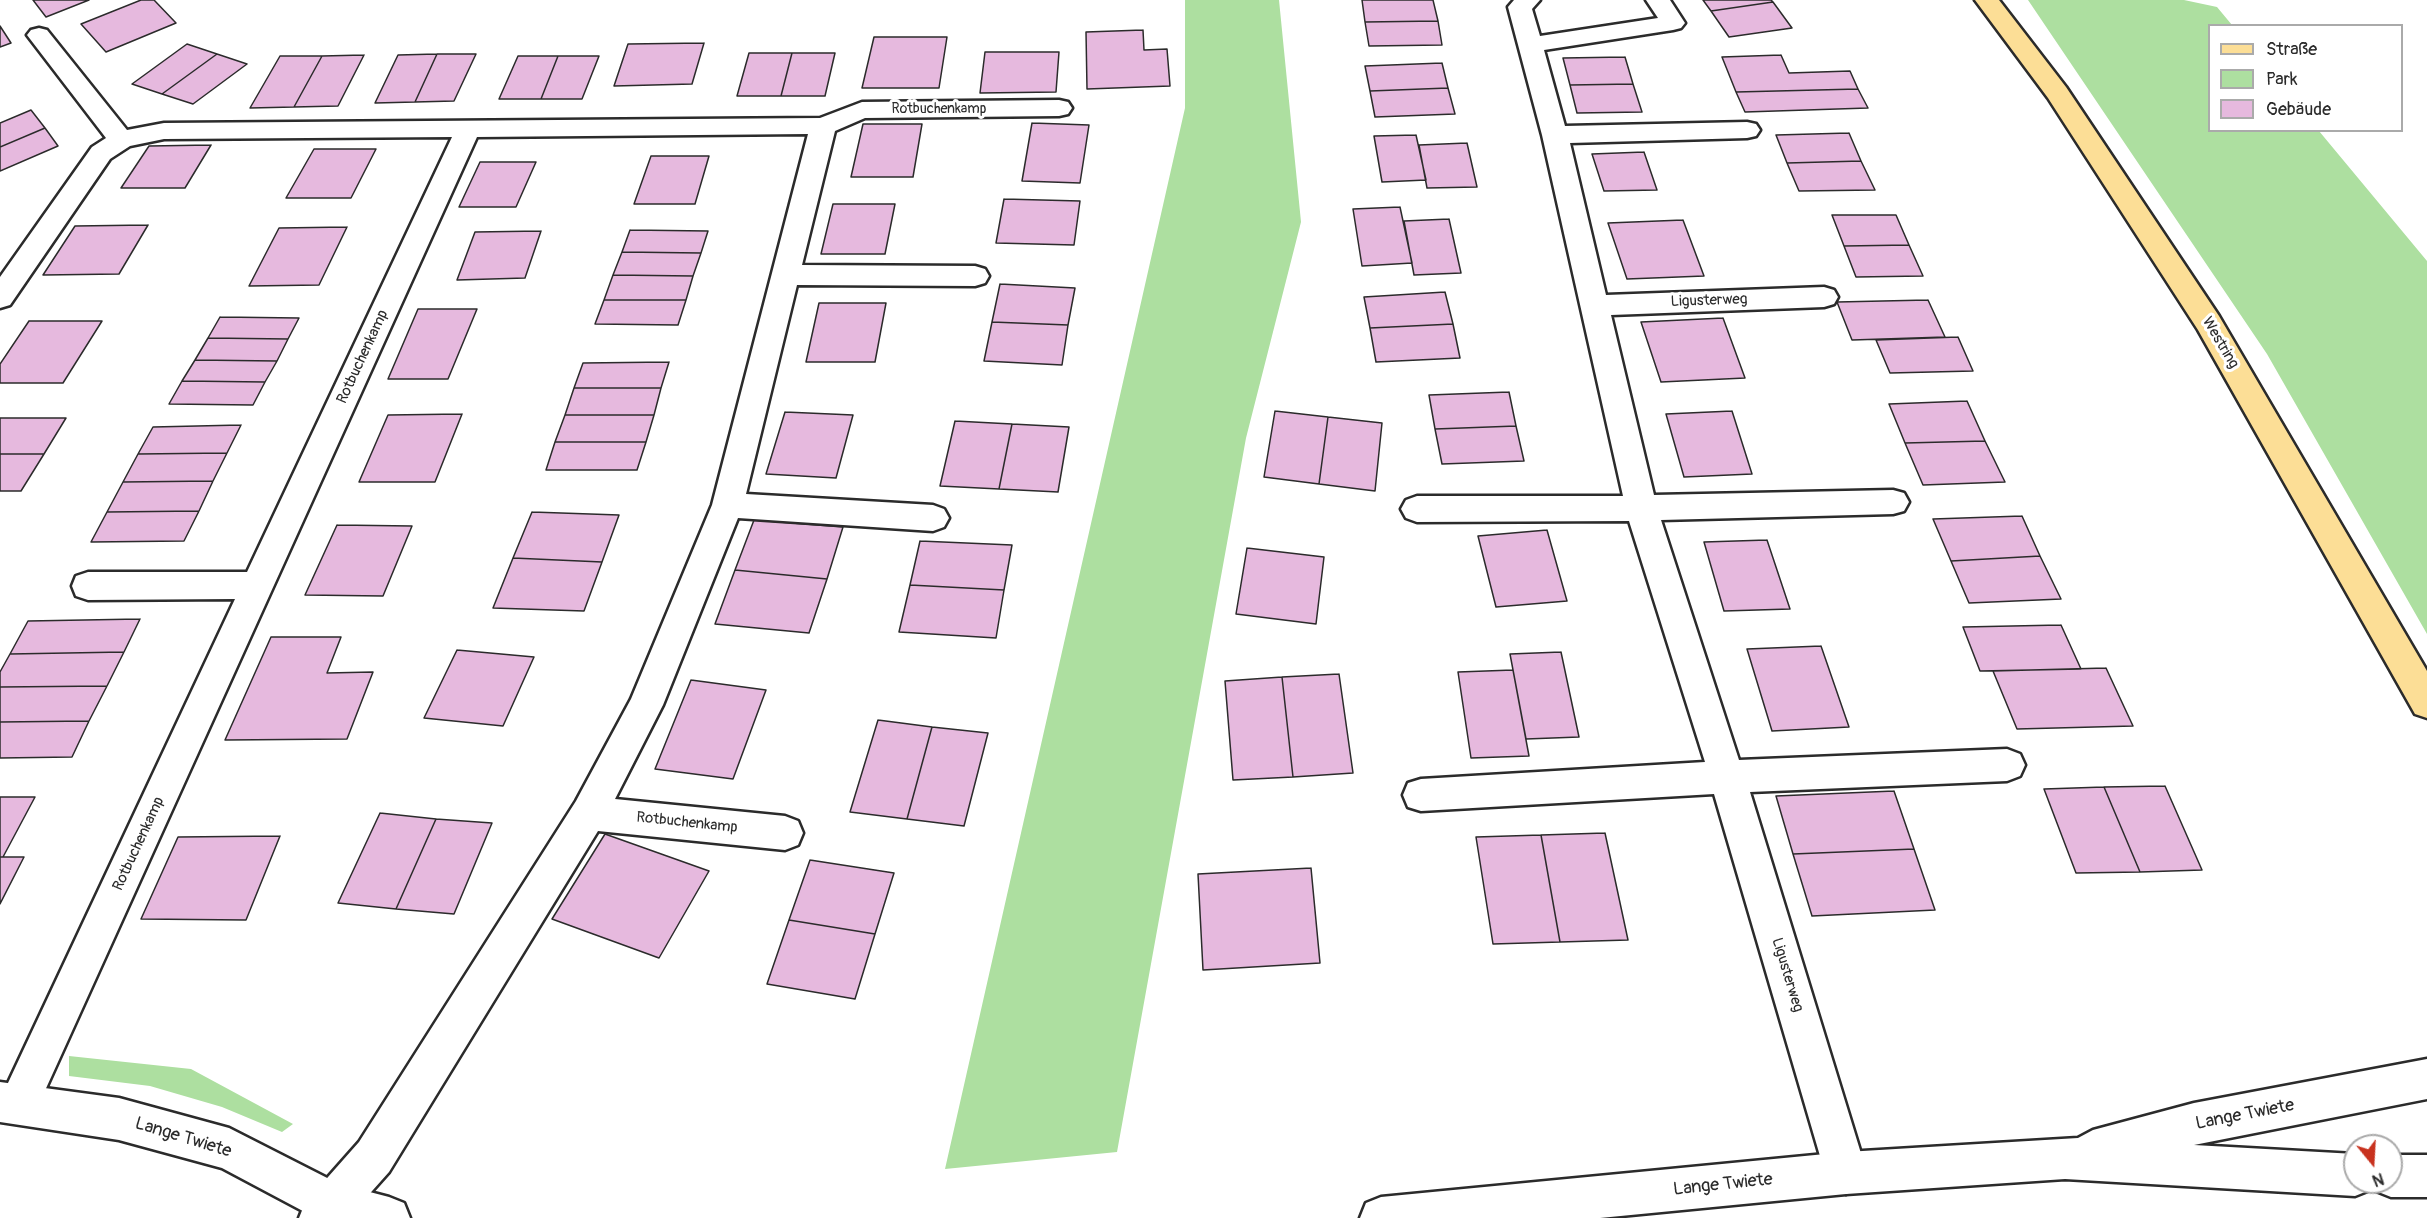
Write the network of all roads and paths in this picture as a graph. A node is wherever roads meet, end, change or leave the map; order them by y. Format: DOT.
graph roads {
  1 [pos="1528,0"];
  2 [pos="1658,0"];
  3 [pos="1987,0"];
  4 [pos="39,35"];
  5 [pos="1532,45"];
  6 [pos="1059,108"];
  7 [pos="823,126"];
  8 [pos="468,129"];
  9 [pos="1748,130"];
  10 [pos="1555,135"];
  11 [pos="121,140"];
  12 [pos="787,275"];
  13 [pos="975,276"];
  14 [pos="1824,297"];
  15 [pos="0,298"];
  16 [pos="1594,306"];
  17 [pos="1893,502"];
  18 [pos="728,505"];
  19 [pos="1641,508"];
  20 [pos="1417,509"];
  21 [pos="933,518"];
  22 [pos="259,585"];
  23 [pos="88,586"];
  24 [pos="2427,703"];
  25 [pos="2007,765"];
  26 [pos="1727,777"];
  27 [pos="1421,795"];
  28 [pos="589,813"];
  29 [pos="785,833"];
  30 [pos="2427,1079"];
  31 [pos="9,1102"];
  32 [pos="2065,1158"];
  33 [pos="1846,1173"];
  34 [pos="2343,1174"];
  35 [pos="2403,1176"];
  36 [pos="2427,1176"];
  37 [pos="326,1211"];
  38 [pos="390,1218"];
  39 [pos="1381,1218"];
  1 -- 5 [label="street, Ligusterweg"];
  2 -- 5 [label="street"];
  3 -- 24 [label="main road, Westring"];
  4 -- 11 [label="street"];
  5 -- 10 [label="street, Ligusterweg"];
  6 -- 7 [label="street, Rotbuchenkamp"];
  7 -- 8 [label="street, Rotbuchenkamp"];
  7 -- 12 [label="street"];
  8 -- 11 [label="street, Rotbuchenkamp"];
  8 -- 22 [label="street, Rotbuchenkamp"];
  9 -- 10 [label="street"];
  10 -- 16 [label="street, Ligusterweg"];
  11 -- 15 [label="street, Rotbuchenkamp"];
  12 -- 13 [label="street"];
  12 -- 18 [label="street"];
  14 -- 16 [label="street, Ligusterweg"];
  16 -- 19 [label="street, Ligusterweg"];
  17 -- 19 [label="street"];
  18 -- 21 [label="street"];
  18 -- 28 [label="street"];
  19 -- 20 [label="street"];
  19 -- 26 [label="street, Ligusterweg"];
  22 -- 23 [label="street"];
  22 -- 31 [label="street, Rotbuchenkamp"];
  25 -- 26 [label="street"];
  26 -- 27 [label="street"];
  26 -- 33 [label="street, Ligusterweg"];
  28 -- 29 [label="street, Rotbuchenkamp"];
  28 -- 37 [label="street"];
  30 -- 32 [label="street, Lange Twiete"];
  31 -- 37 [label="street, Lange Twiete"];
  32 -- 33 [label="street, Lange Twiete"];
  32 -- 34 [label="street, Lange Twiete"];
  33 -- 39 [label="street, Lange Twiete"];
  35 -- 36 [label="street"];
  37 -- 38 [label="street, Lange Twiete"];
}
